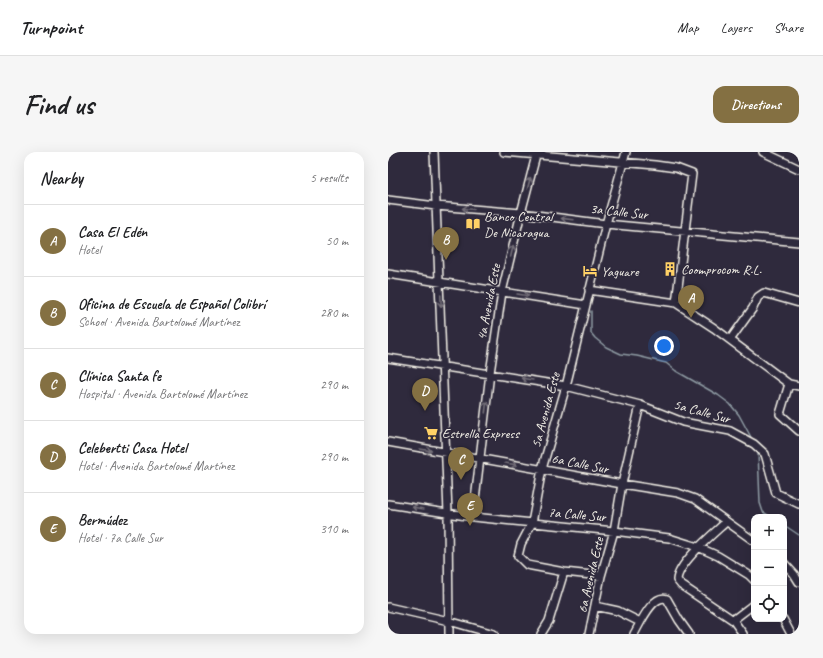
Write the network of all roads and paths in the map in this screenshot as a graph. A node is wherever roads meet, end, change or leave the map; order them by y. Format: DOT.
graph roads {
  1 [pos="434,152"];
  2 [pos="504,152"];
  3 [pos="626,152"];
  4 [pos="763,152"];
  5 [pos="537,153"];
  6 [pos="622,163"];
  7 [pos="799,169"];
  8 [pos="388,200"];
  9 [pos="436,206"];
  10 [pos="521,213"];
  11 [pos="606,224"];
  12 [pos="685,231"];
  13 [pos="799,242"];
  14 [pos="388,274"];
  15 [pos="440,282"];
  16 [pos="589,290"];
  17 [pos="502,292"];
  18 [pos="676,302"];
  19 [pos="799,303"];
  20 [pos="586,305"];
  21 [pos="730,340"];
  22 [pos="388,358"];
  23 [pos="443,366"];
  24 [pos="490,374"];
  25 [pos="789,384"];
  26 [pos="566,386"];
  27 [pos="799,386"];
  28 [pos="640,405"];
  29 [pos="799,431"];
  30 [pos="388,442"];
  31 [pos="446,453"];
  32 [pos="479,459"];
  33 [pos="542,469"];
  34 [pos="622,484"];
  35 [pos="388,504"];
  36 [pos="799,504"];
  37 [pos="448,513"];
  38 [pos="473,517"];
  39 [pos="726,522"];
  40 [pos="532,523"];
  41 [pos="614,531"];
  42 [pos="751,539"];
  43 [pos="698,547"];
  44 [pos="787,566"];
  45 [pos="564,572"];
  46 [pos="601,576"];
  47 [pos="751,577"];
  48 [pos="799,582"];
  49 [pos="595,606"];
  50 [pos="751,606"];
  51 [pos="388,607"];
  52 [pos="733,620"];
  53 [pos="449,621"];
  54 [pos="785,622"];
  55 [pos="638,629"];
  56 [pos="449,634"];
  57 [pos="494,634"];
  58 [pos="541,634"];
  59 [pos="589,634"];
  60 [pos="689,634"];
  61 [pos="743,634"];
  62 [pos="791,634"];
  1 -- 9 [label="street"];
  2 -- 5 [label="street"];
  3 -- 6 [label="street, 5a Avenida Este"];
  4 -- 7 [label="street"];
  5 -- 6 [label="street"];
  10 -- 5 [label="street, 4a Avenida Este, one-way"];
  6 -- 11 [label="street, 5a Avenida Este"];
  6 -- 12 [label="street"];
  8 -- 9 [label="street, 3a Calle Sur"];
  10 -- 9 [label="street, 3a Calle Sur, one-way"];
  9 -- 15 [label="street"];
  11 -- 10 [label="street, 3a Calle Sur, one-way"];
  17 -- 10 [label="street, 4a Avenida Este, one-way"];
  11 -- 12 [label="street, 3a Calle Sur"];
  11 -- 16 [label="street, 5a Avenida Este"];
  12 -- 13 [label="street, 3a Calle Sur"];
  12 -- 18 [label="street"];
  14 -- 15 [label="street"];
  15 -- 17 [label="street"];
  15 -- 23 [label="street, one-way"];
  16 -- 18 [label="street"];
  16 -- 20 [label="street, 5a Avenida Este"];
  17 -- 20 [label="street, one-way"];
  17 -- 24 [label="street, 4a Avenida Este"];
  18 -- 21 [label="street"];
  19 -- 21 [label="street"];
  20 -- 26 [label="street, 5a Avenida Este"];
  21 -- 25 [label="street"];
  22 -- 23 [label="street, 5a Calle Sur"];
  23 -- 24 [label="street, 5a Calle Sur"];
  23 -- 31 [label="street"];
  26 -- 24 [label="street, 5a Calle Sur, one-way"];
  32 -- 24 [label="street, 4a Avenida Este, one-way"];
  25 -- 27 [label="street"];
  25 -- 29 [label="street"];
  26 -- 28 [label="street, 5a Calle Sur"];
  26 -- 33 [label="street, 5a Avenida Este"];
  28 -- 34 [label="street, 6a Avenida Este"];
  28 -- 36 [label="street, 5a Calle Sur"];
  30 -- 31 [label="street, 6a Calle Sur, one-way"];
  31 -- 32 [label="street, 6a Calle Sur"];
  31 -- 37 [label="street"];
  32 -- 33 [label="street, 6a Calle Sur, one-way"];
  32 -- 38 [label="street"];
  33 -- 34 [label="street, 6a Calle Sur"];
  33 -- 40 [label="street, 5a Avenida Este"];
  34 -- 39 [label="street, 6a Calle Sur"];
  34 -- 41 [label="street, 6a Avenida Este"];
  37 -- 35 [label="street, 7a Calle Sur, one-way"];
  37 -- 38 [label="street, 7a Calle Sur"];
  37 -- 53 [label="street"];
  38 -- 40 [label="street, 7a Calle Sur"];
  39 -- 42 [label="street, 6a Calle Sur"];
  39 -- 43 [label="street"];
  40 -- 41 [label="street, 7a Calle Sur"];
  40 -- 45 [label="street, 5a Avenida Este"];
  41 -- 43 [label="street, 7a Calle Sur"];
  41 -- 46 [label="street, 6a Avenida Este"];
  43 -- 47 [label="street, 7a Calle Sur"];
  43 -- 52 [label="street"];
  44 -- 48 [label="street"];
  45 -- 46 [label="street"];
  45 -- 58 [label="street"];
  46 -- 49 [label="street, 6a Avenida Este"];
  49 -- 55 [label="street"];
  49 -- 59 [label="street, 6a Avenida Este"];
  50 -- 52 [label="street"];
  51 -- 53 [label="street"];
  52 -- 61 [label="street"];
  53 -- 56 [label="street"];
  53 -- 57 [label="street"];
  54 -- 62 [label="street"];
  55 -- 60 [label="street"];
}
